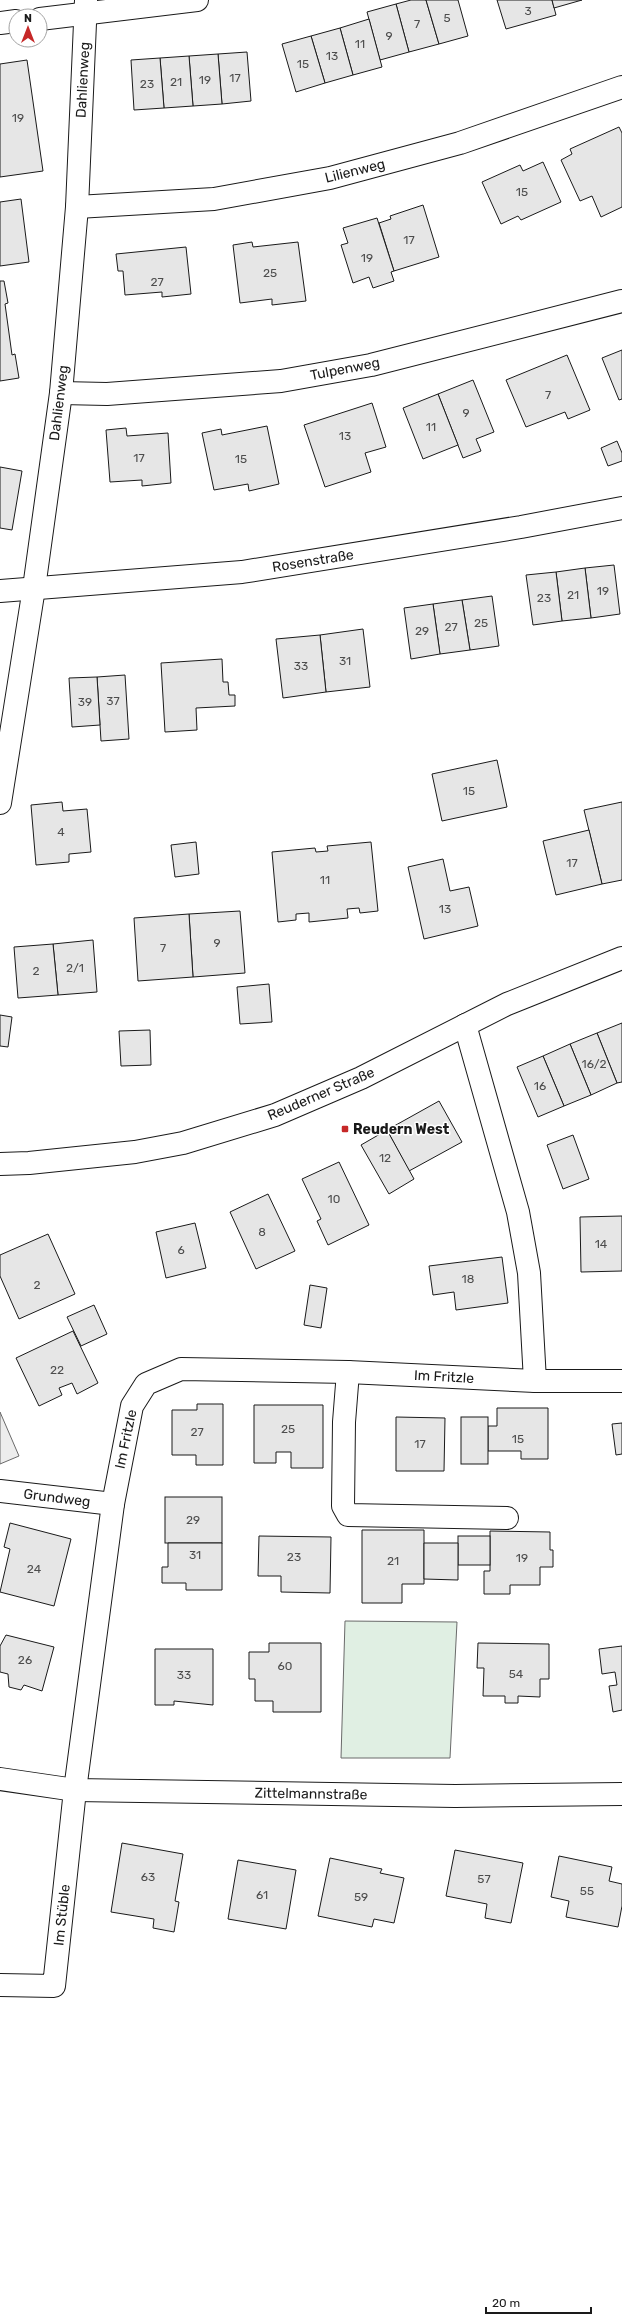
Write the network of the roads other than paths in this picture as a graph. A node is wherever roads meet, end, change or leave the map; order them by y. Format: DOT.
graph roads {
  1 [pos="197,0"];
  2 [pos="86,6"];
  3 [pos="48,17"];
  4 [pos="622,87"];
  5 [pos="77,207"];
  6 [pos="622,301"];
  7 [pos="61,393"];
  8 [pos="622,508"];
  9 [pos="34,588"];
  10 [pos="0,591"];
  11 [pos="0,802"];
  12 [pos="622,958"];
  13 [pos="465,1025"];
  14 [pos="0,1164"];
  15 [pos="348,1372"];
  16 [pos="622,1381"];
  17 [pos="535,1382"];
  18 [pos="0,1491"];
  19 [pos="113,1504"];
  20 [pos="507,1518"];
  21 [pos="0,1779"];
  22 [pos="75,1790"];
  23 [pos="622,1794"];
  24 [pos="0,1985"];
  1 -- 2 [label="street"];
  2 -- 3 [label="street"];
  2 -- 5 [label="street, Dahlienweg"];
  4 -- 5 [label="street, Lilienweg"];
  5 -- 7 [label="street, Dahlienweg"];
  6 -- 7 [label="street, Tulpenweg"];
  7 -- 9 [label="street, Dahlienweg"];
  8 -- 9 [label="street, Rosenstraße"];
  9 -- 10 [label="street, Rosenstraße"];
  9 -- 11 [label="street, Dahlienweg"];
  12 -- 13 [label="street, Reuderner Straße"];
  13 -- 14 [label="street, Reuderner Straße"];
  13 -- 17 [label="street"];
  15 -- 17 [label="street, Im Fritzle"];
  15 -- 19 [label="street, Im Fritzle"];
  15 -- 20 [label="street"];
  16 -- 17 [label="street, Im Fritzle"];
  18 -- 19 [label="street, Grundweg"];
  19 -- 22 [label="street, Im Fritzle"];
  21 -- 22 [label="street, Zittelmannstraße"];
  22 -- 23 [label="street, Zittelmannstraße"];
  22 -- 24 [label="street, Im Stüble"];
}
